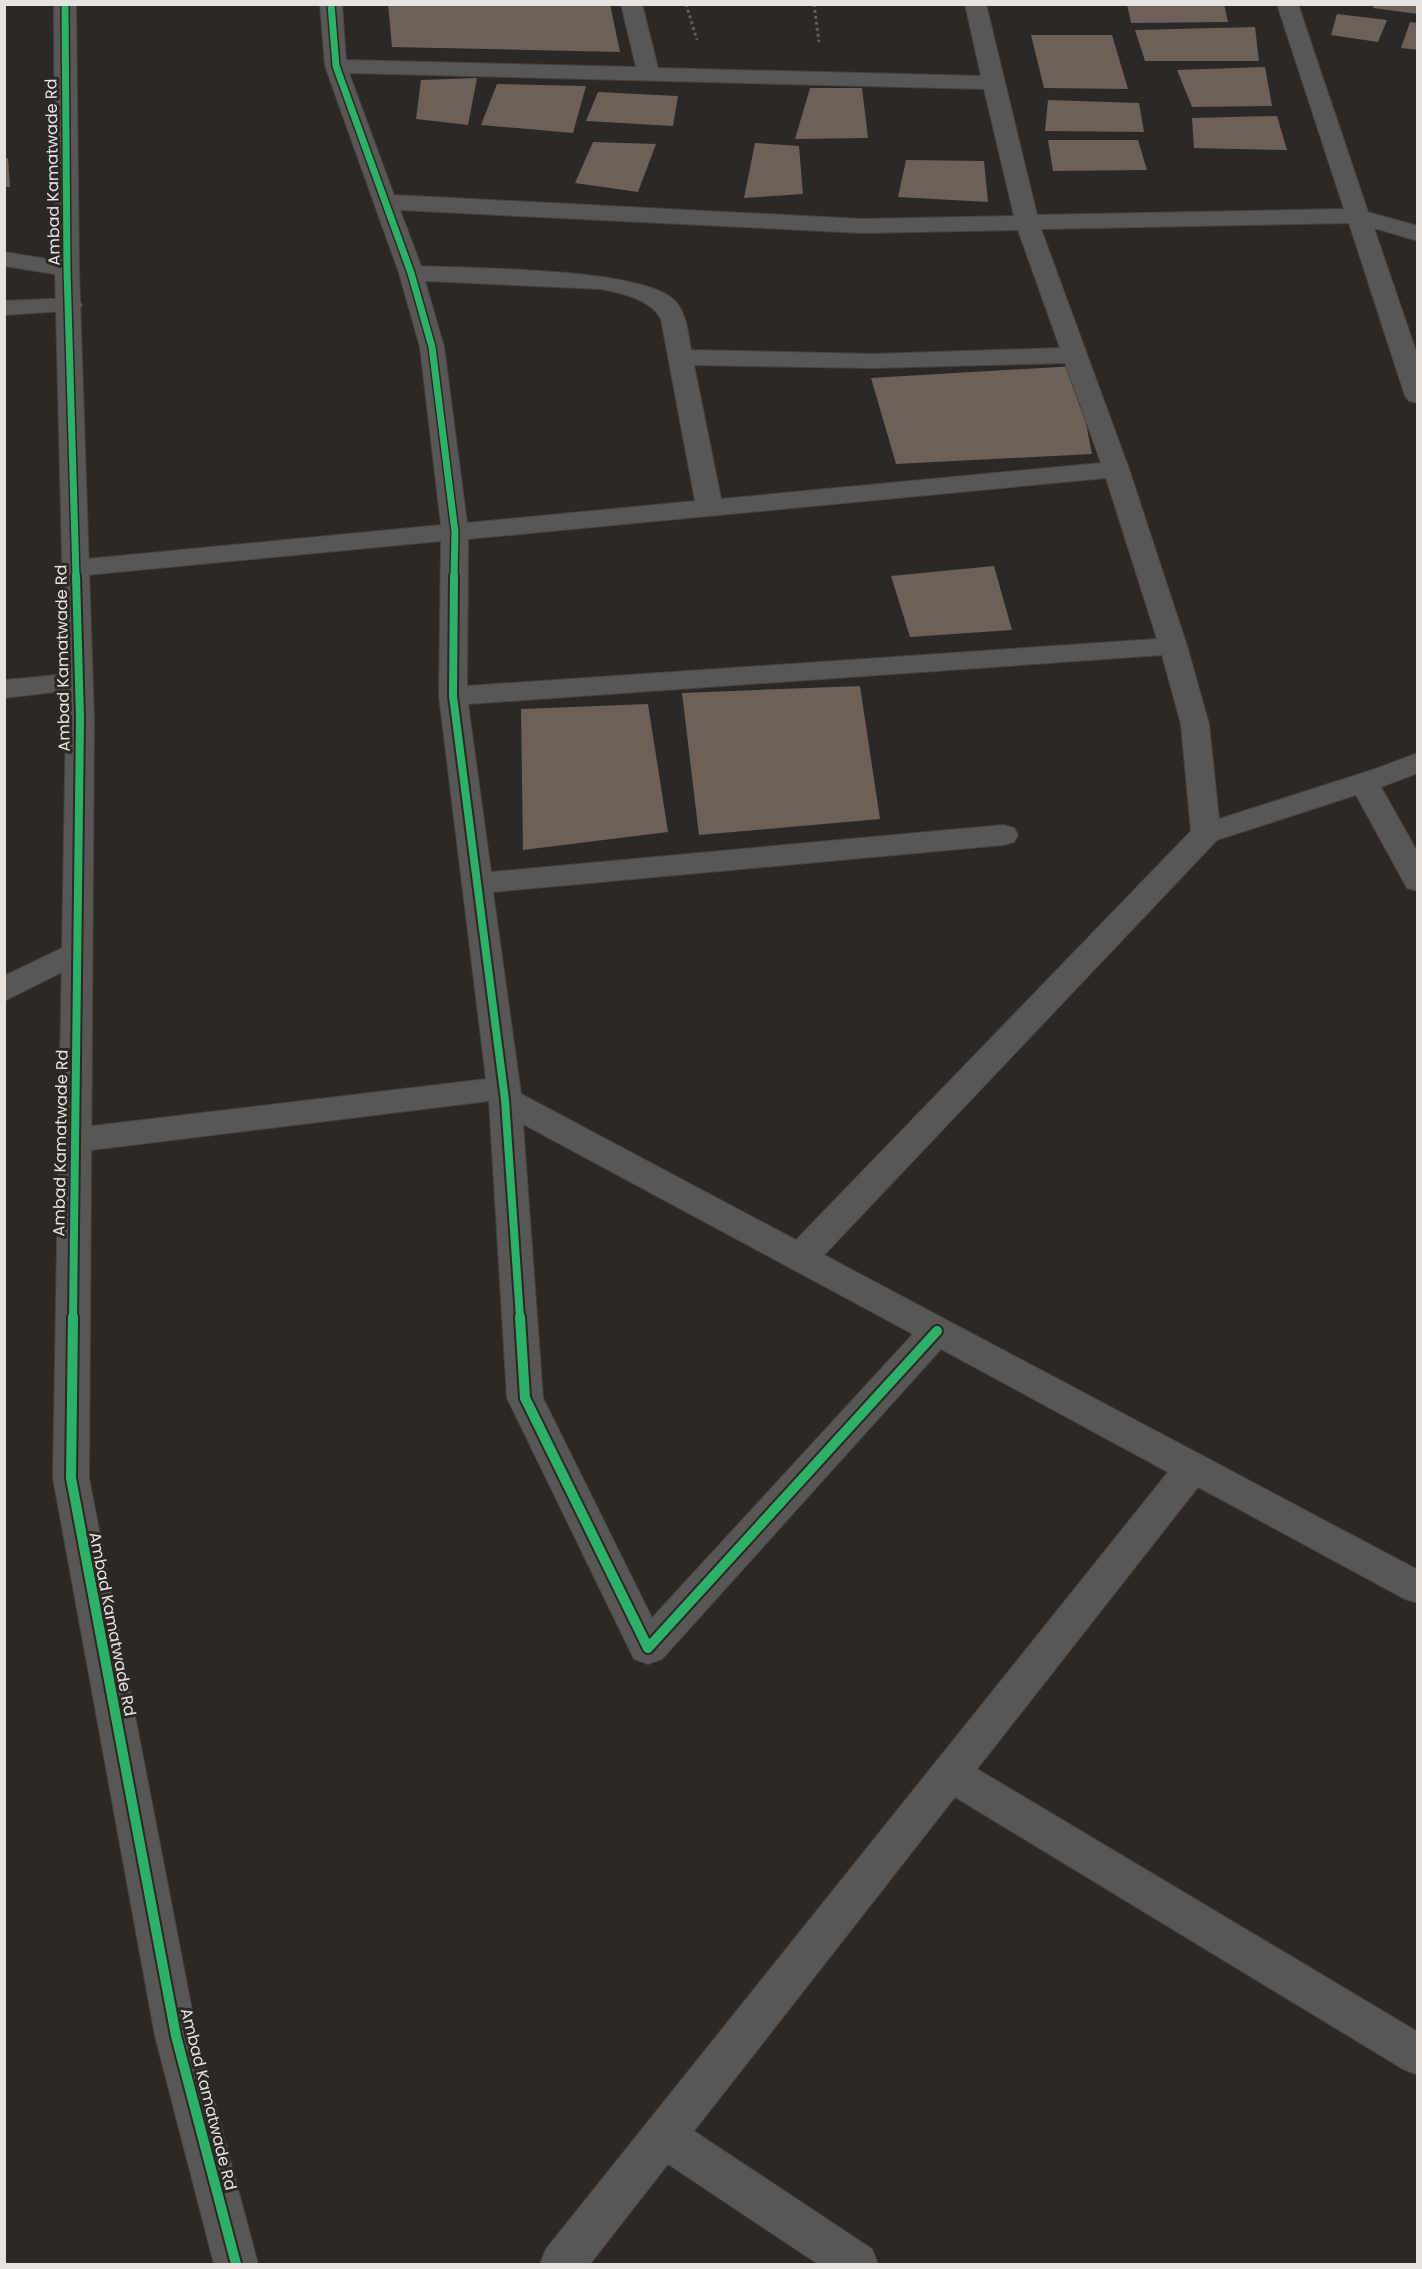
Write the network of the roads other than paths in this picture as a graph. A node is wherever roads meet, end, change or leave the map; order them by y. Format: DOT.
graph roads {
  1 [pos="65,4"];
  2 [pos="331,4"];
  3 [pos="630,4"];
  4 [pos="975,4"];
  5 [pos="1287,4"];
  6 [pos="336,66"];
  7 [pos="649,74"];
  8 [pos="994,83"];
  9 [pos="386,202"];
  10 [pos="1358,216"];
  11 [pos="1027,222"];
  12 [pos="1418,234"];
  13 [pos="4,259"];
  14 [pos="67,269"];
  15 [pos="411,273"];
  16 [pos="70,305"];
  17 [pos="4,308"];
  18 [pos="1076,355"];
  19 [pos="680,357"];
  20 [pos="1418,396"];
  21 [pos="1116,469"];
  22 [pos="710,508"];
  23 [pos="455,532"];
  24 [pos="76,568"];
  25 [pos="1173,646"];
  26 [pos="79,682"];
  27 [pos="4,689"];
  28 [pos="453,696"];
  29 [pos="1418,762"];
  30 [pos="1364,783"];
  31 [pos="1206,833"];
  32 [pos="1003,835"];
  33 [pos="1418,881"];
  34 [pos="477,883"];
  35 [pos="77,952"];
  36 [pos="4,990"];
  37 [pos="504,1094"];
  38 [pos="75,1140"];
  39 [pos="800,1258"];
  40 [pos="938,1332"];
  41 [pos="1192,1468"];
  42 [pos="1418,1588"];
  43 [pos="951,1774"];
  44 [pos="1418,2055"];
  45 [pos="664,2136"];
  46 [pos="236,2265"];
  47 [pos="562,2265"];
  48 [pos="856,2265"];
  1 -- 14 [label="street, Ambad Kamatwade Rd"];
  2 -- 6 [label="street"];
  3 -- 7 [label="street"];
  4 -- 8 [label="street"];
  5 -- 10 [label="street"];
  6 -- 7 [label="street"];
  6 -- 9 [label="street"];
  7 -- 8 [label="street"];
  8 -- 11 [label="street"];
  9 -- 11 [label="street"];
  9 -- 15 [label="street"];
  10 -- 11 [label="street"];
  10 -- 12 [label="street"];
  10 -- 20 [label="street"];
  11 -- 18 [label="street"];
  13 -- 14 [label="street"];
  14 -- 16 [label="street, Ambad Kamatwade Rd"];
  15 -- 19 [label="street"];
  15 -- 23 [label="street"];
  16 -- 17 [label="street"];
  16 -- 24 [label="street, Ambad Kamatwade Rd"];
  18 -- 19 [label="street"];
  18 -- 21 [label="street"];
  19 -- 22 [label="street"];
  21 -- 22 [label="street"];
  21 -- 25 [label="street"];
  22 -- 23 [label="street"];
  23 -- 24 [label="street"];
  23 -- 28 [label="street"];
  24 -- 26 [label="street, Ambad Kamatwade Rd"];
  25 -- 28 [label="street"];
  25 -- 31 [label="street"];
  26 -- 27 [label="street"];
  26 -- 35 [label="street, Ambad Kamatwade Rd"];
  28 -- 34 [label="street"];
  29 -- 30 [label="street"];
  30 -- 31 [label="street"];
  30 -- 33 [label="street"];
  31 -- 39 [label="street"];
  32 -- 34 [label="street"];
  34 -- 37 [label="street"];
  35 -- 36 [label="street"];
  35 -- 38 [label="street, Ambad Kamatwade Rd"];
  37 -- 38 [label="street"];
  37 -- 39 [label="street"];
  37 -- 40 [label="street"];
  38 -- 46 [label="street, Ambad Kamatwade Rd"];
  39 -- 40 [label="street"];
  40 -- 41 [label="street"];
  41 -- 42 [label="street"];
  41 -- 43 [label="street"];
  43 -- 44 [label="street"];
  43 -- 45 [label="street"];
  45 -- 47 [label="street"];
  45 -- 48 [label="street"];
}
